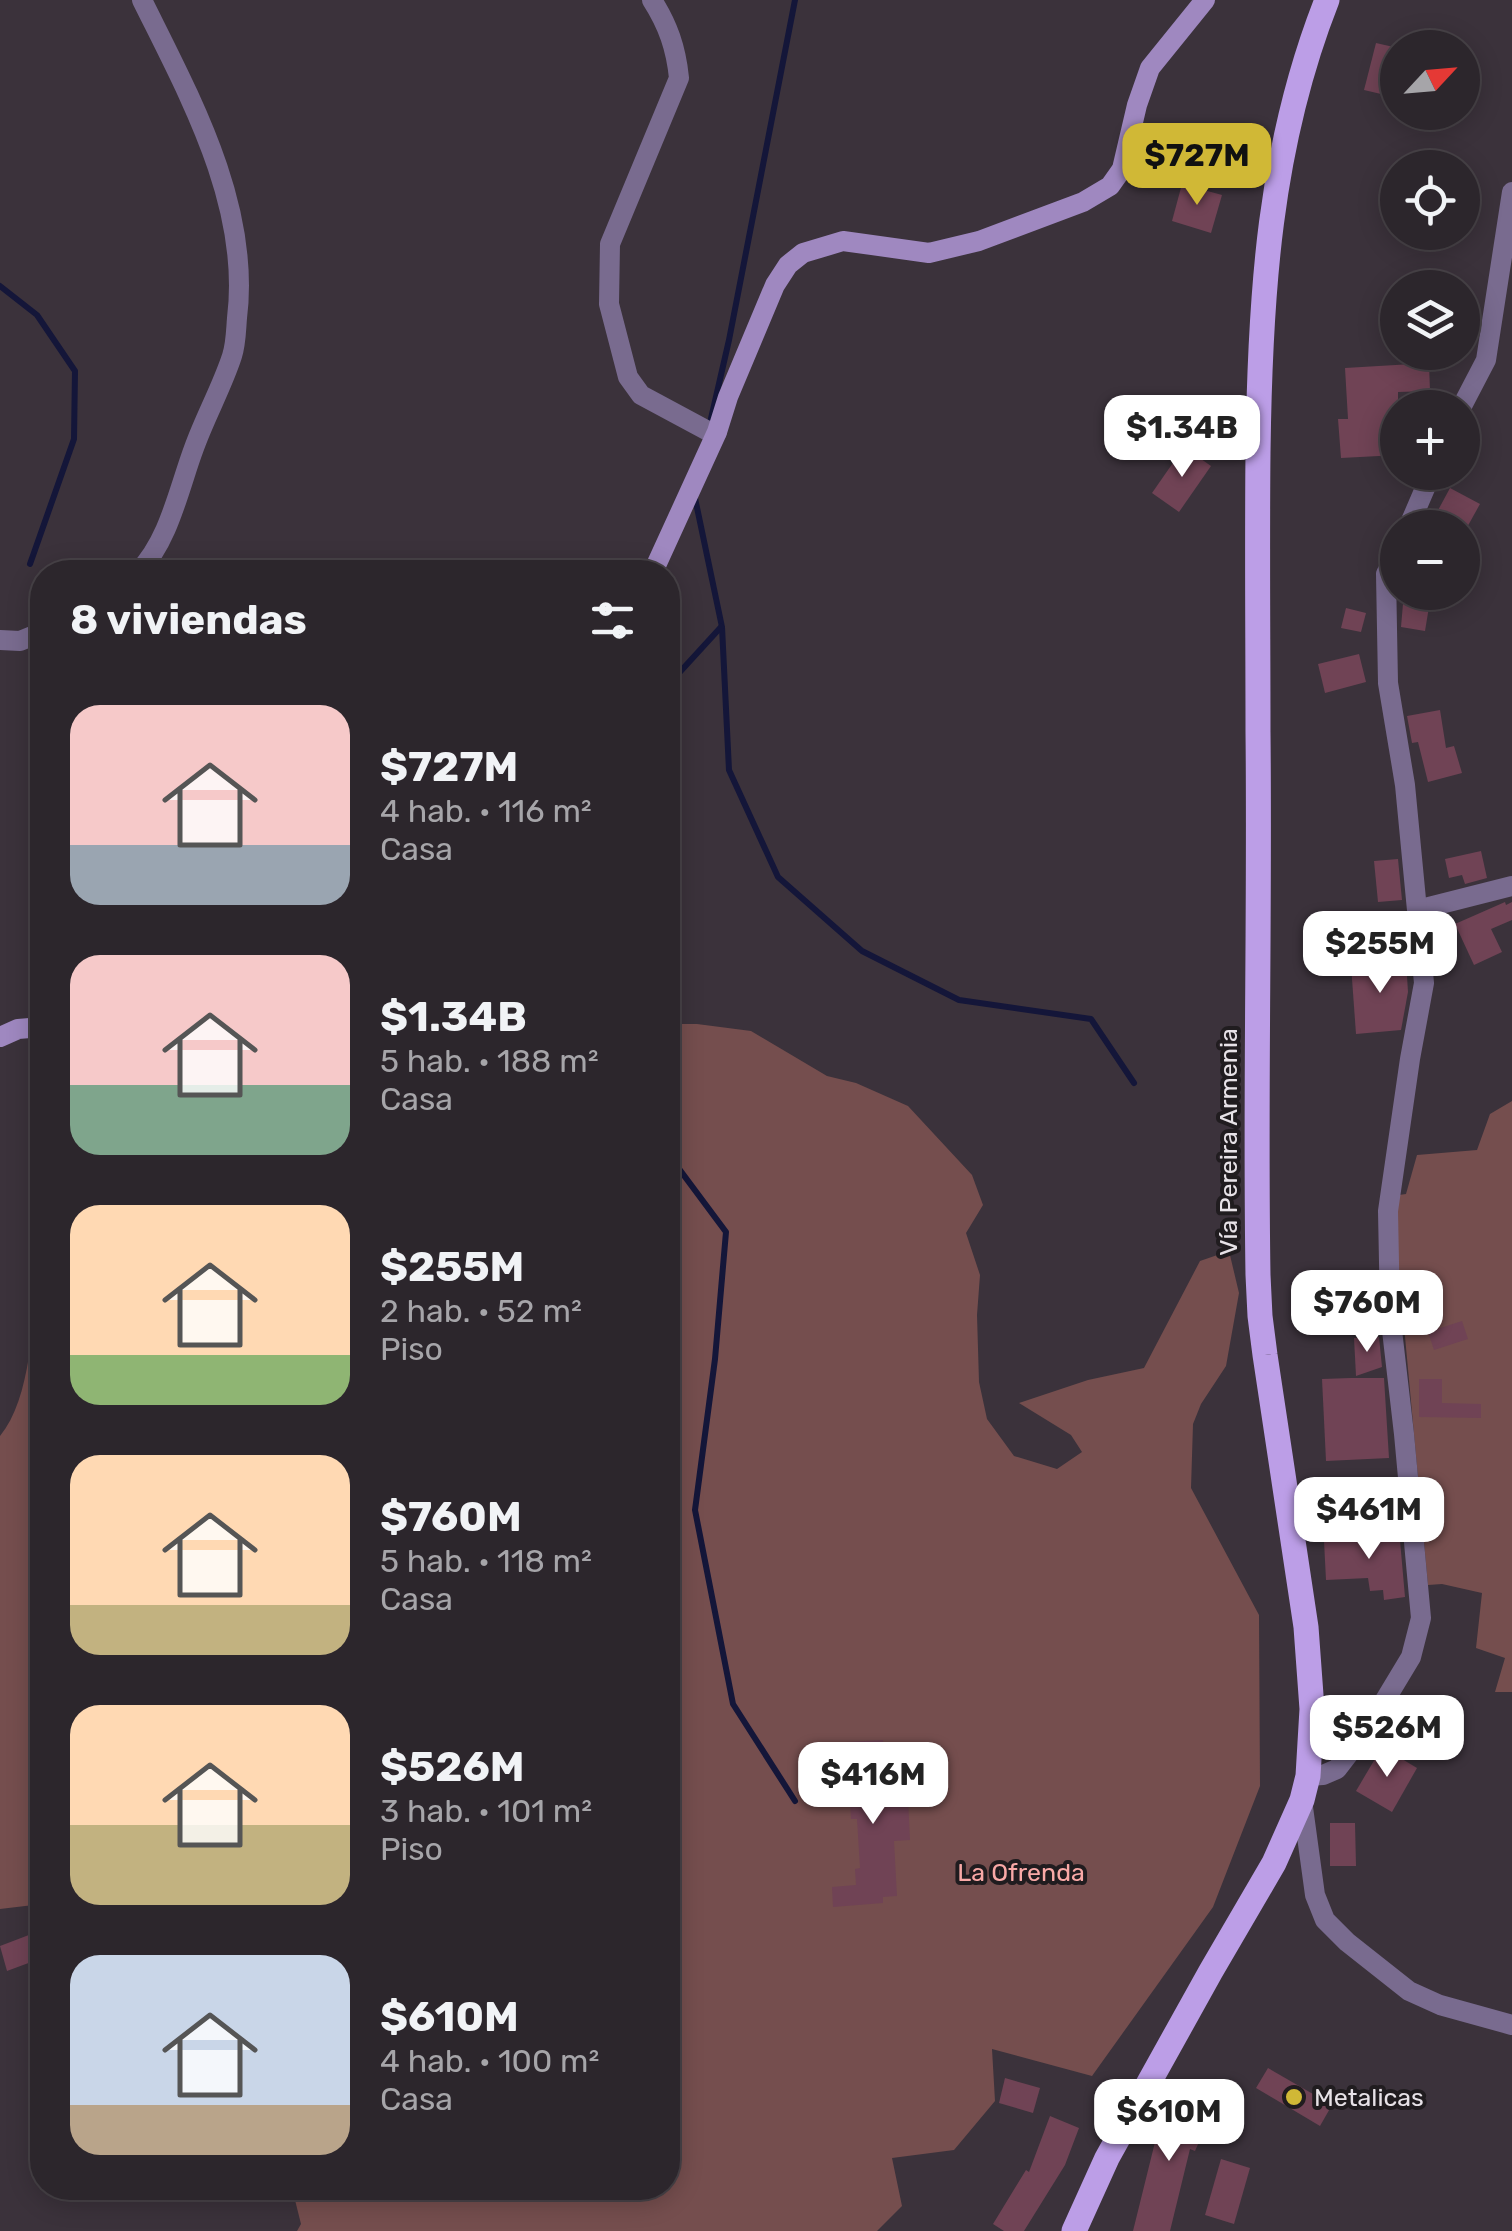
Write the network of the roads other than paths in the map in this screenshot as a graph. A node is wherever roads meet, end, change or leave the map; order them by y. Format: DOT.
graph roads {
  1 [pos="142,0"];
  2 [pos="652,0"];
  3 [pos="1205,0"];
  4 [pos="1327,0"];
  5 [pos="1512,192"];
  6 [pos="1470,390"];
  7 [pos="717,432"];
  8 [pos="148,560"];
  9 [pos="658,560"];
  10 [pos="1387,610"];
  11 [pos="30,637"];
  12 [pos="0,640"];
  13 [pos="1512,886"];
  14 [pos="1418,910"];
  15 [pos="30,1028"];
  16 [pos="0,1037"];
  17 [pos="1305,1788"];
  18 [pos="1512,2025"];
  19 [pos="1074,2231"];
  1 -- 8 [label="street"];
  2 -- 7 [label="street"];
  3 -- 7 [label="street"];
  4 -- 17 [label="main road, Vía Pereira Armenia"];
  5 -- 6 [label="street"];
  7 -- 9 [label="street"];
  10 -- 14 [label="street"];
  11 -- 12 [label="street"];
  13 -- 14 [label="street"];
  14 -- 17 [label="street"];
  15 -- 16 [label="street"];
  17 -- 18 [label="street"];
  17 -- 19 [label="main road, Vía Pereira Armenia"];
}
